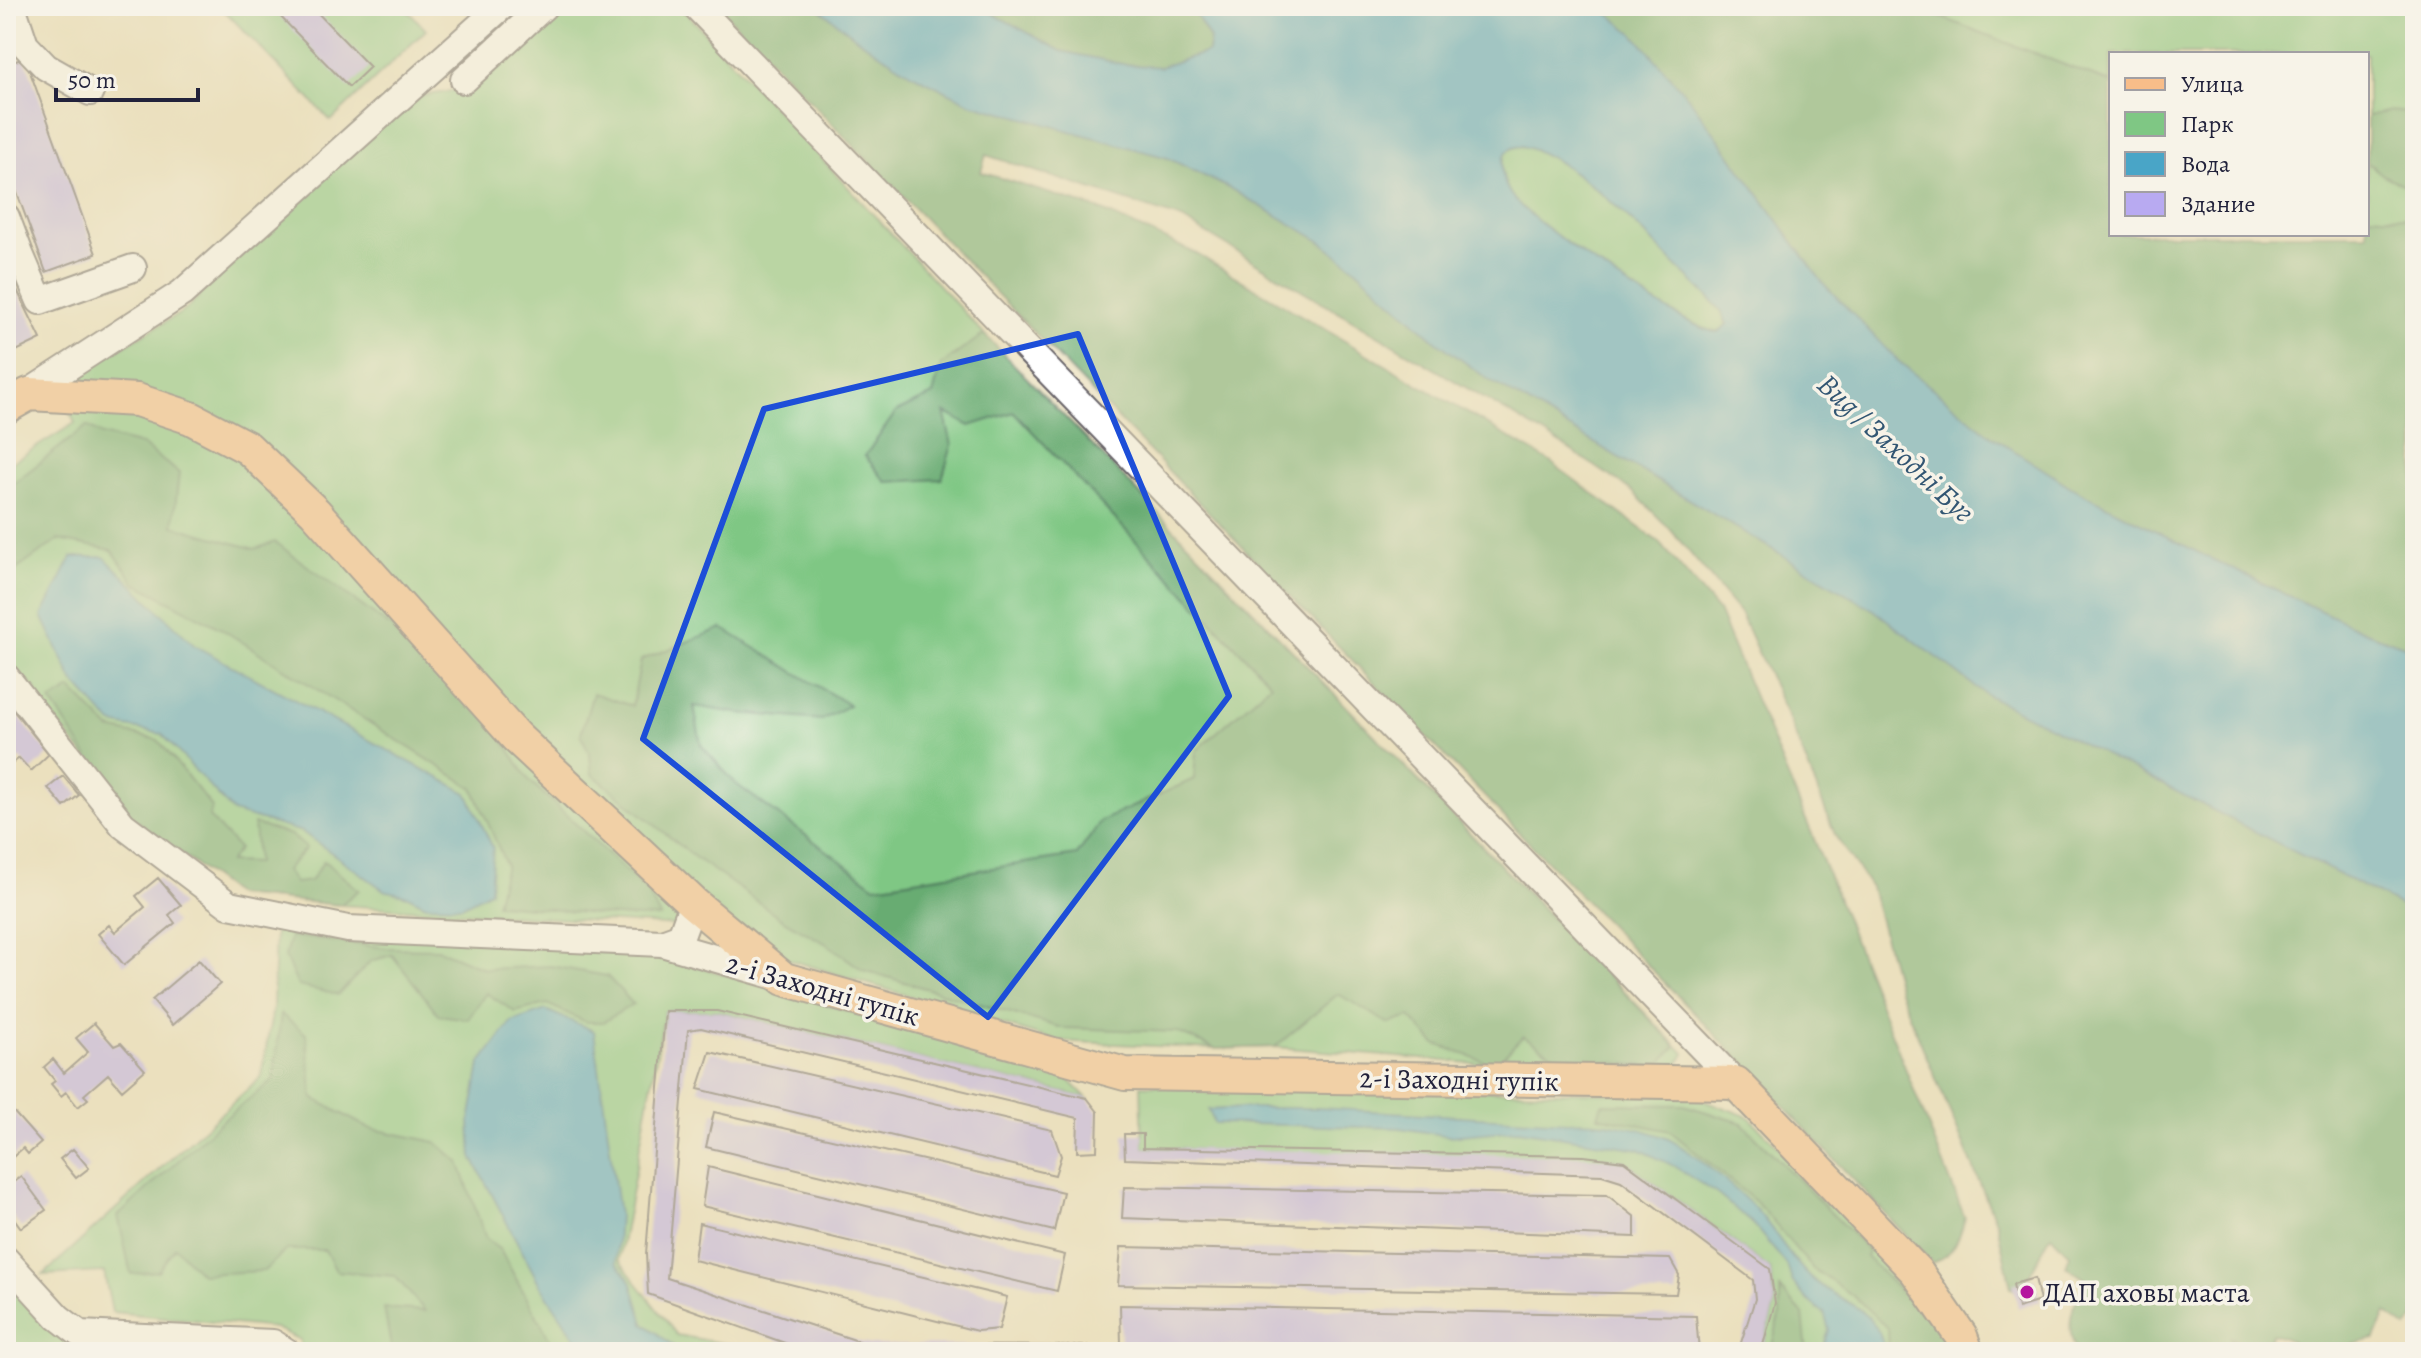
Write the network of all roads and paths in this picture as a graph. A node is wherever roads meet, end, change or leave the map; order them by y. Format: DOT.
graph roads {
  1 [pos="12,6"];
  2 [pos="502,6"];
  3 [pos="696,6"];
  4 [pos="538,8"];
  5 [pos="464,80"];
  6 [pos="90,92"];
  7 [pos="6,217"];
  8 [pos="13,257"];
  9 [pos="133,268"];
  10 [pos="10,405"];
  11 [pos="6,677"];
  12 [pos="693,903"];
  13 [pos="662,943"];
  14 [pos="784,979"];
  15 [pos="1736,1083"];
  16 [pos="6,1260"];
  17 [pos="287,1352"];
  18 [pos="1967,1352"];
  1 -- 6 [label="street"];
  2 -- 10 [label="street"];
  3 -- 15 [label="street"];
  4 -- 5 [label="street"];
  7 -- 8 [label="street"];
  8 -- 9 [label="street"];
  10 -- 12 [label="main road"];
  11 -- 13 [label="street, 2-і Заходні тупік"];
  12 -- 13 [label="street"];
  12 -- 14 [label="main road"];
  13 -- 14 [label="street, 2-і Заходні тупік"];
  14 -- 15 [label="main road, 2-і Заходні тупік"];
  15 -- 18 [label="main road"];
  16 -- 17 [label="street"];
}
